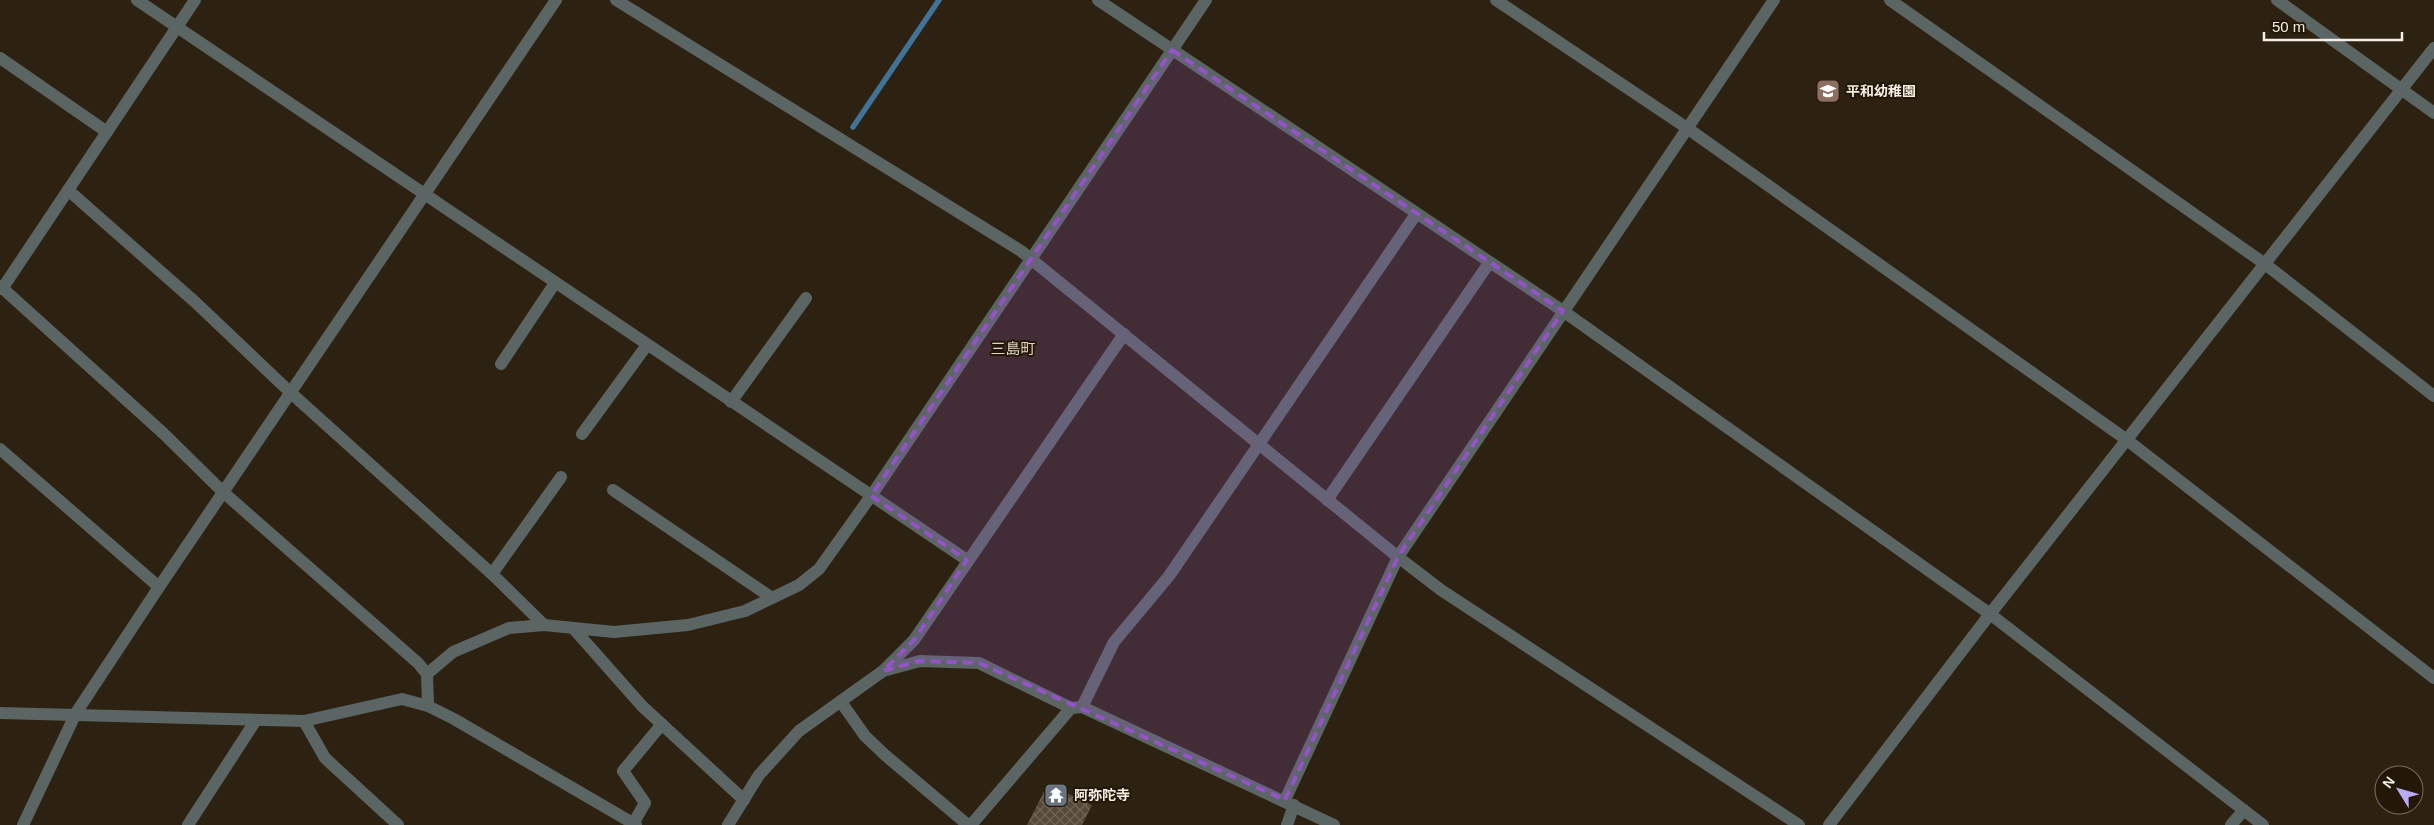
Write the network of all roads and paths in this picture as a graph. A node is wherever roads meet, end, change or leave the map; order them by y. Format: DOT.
graph roads {
  1 [pos="137,0"];
  2 [pos="196,0"];
  3 [pos="556,0"];
  4 [pos="616,0"];
  5 [pos="1098,0"];
  6 [pos="1206,0"];
  7 [pos="1496,0"];
  8 [pos="1774,0"];
  9 [pos="1890,0"];
  10 [pos="2277,0"];
  11 [pos="177,27"];
  12 [pos="2434,48"];
  13 [pos="1172,50"];
  14 [pos="0,58"];
  15 [pos="2403,89"];
  16 [pos="2434,113"];
  17 [pos="1687,128"];
  18 [pos="107,132"];
  19 [pos="68,190"];
  20 [pos="424,194"];
  21 [pos="1416,214"];
  22 [pos="1031,258"];
  23 [pos="1490,263"];
  24 [pos="2265,264"];
  25 [pos="555,283"];
  26 [pos="1,288"];
  27 [pos="806,298"];
  28 [pos="1563,312"];
  29 [pos="1124,334"];
  30 [pos="647,345"];
  31 [pos="501,364"];
  32 [pos="291,393"];
  33 [pos="2434,396"];
  34 [pos="731,402"];
  35 [pos="582,434"];
  36 [pos="2127,440"];
  37 [pos="1259,444"];
  38 [pos="0,449"];
  39 [pos="561,477"];
  40 [pos="613,490"];
  41 [pos="223,492"];
  42 [pos="871,496"];
  43 [pos="1327,500"];
  44 [pos="1398,557"];
  45 [pos="967,560"];
  46 [pos="492,574"];
  47 [pos="159,587"];
  48 [pos="772,598"];
  49 [pos="1990,614"];
  50 [pos="544,625"];
  51 [pos="573,628"];
  52 [pos="883,671"];
  53 [pos="427,674"];
  54 [pos="2434,678"];
  55 [pos="841,702"];
  56 [pos="428,706"];
  57 [pos="1077,707"];
  58 [pos="0,713"];
  59 [pos="76,713"];
  60 [pos="256,720"];
  61 [pos="304,721"];
  62 [pos="662,724"];
  63 [pos="744,800"];
  64 [pos="1290,803"];
  65 [pos="2244,810"];
  66 [pos="627,823"];
  67 [pos="23,825"];
  68 [pos="188,825"];
  69 [pos="398,825"];
  70 [pos="728,825"];
  71 [pos="969,825"];
  72 [pos="1287,825"];
  73 [pos="1334,825"];
  74 [pos="1800,825"];
  75 [pos="1829,825"];
  76 [pos="2231,825"];
  77 [pos="2263,825"];
  1 -- 11 [label="street"];
  2 -- 11 [label="street"];
  3 -- 20 [label="street"];
  4 -- 22 [label="street"];
  5 -- 13 [label="street"];
  6 -- 13 [label="street"];
  7 -- 17 [label="street"];
  8 -- 17 [label="street"];
  9 -- 24 [label="street"];
  10 -- 15 [label="street"];
  11 -- 18 [label="street"];
  11 -- 20 [label="street"];
  12 -- 15 [label="street"];
  13 -- 21 [label="street"];
  13 -- 22 [label="street"];
  14 -- 18 [label="street"];
  15 -- 16 [label="street"];
  15 -- 24 [label="street"];
  17 -- 28 [label="street"];
  17 -- 36 [label="street"];
  18 -- 19 [label="street"];
  19 -- 26 [label="street"];
  19 -- 32 [label="street"];
  20 -- 25 [label="street"];
  20 -- 32 [label="street"];
  21 -- 23 [label="street"];
  21 -- 37 [label="street"];
  22 -- 29 [label="street"];
  22 -- 42 [label="street"];
  23 -- 28 [label="street"];
  23 -- 43 [label="street"];
  24 -- 33 [label="street"];
  24 -- 36 [label="street"];
  25 -- 30 [label="street"];
  25 -- 31 [label="street"];
  26 -- 41 [label="street"];
  27 -- 34 [label="street"];
  28 -- 44 [label="street"];
  28 -- 49 [label="street"];
  29 -- 37 [label="street"];
  29 -- 45 [label="street"];
  30 -- 34 [label="street"];
  30 -- 35 [label="street"];
  32 -- 41 [label="street"];
  32 -- 46 [label="street"];
  34 -- 42 [label="street"];
  36 -- 49 [label="street"];
  36 -- 54 [label="street"];
  37 -- 43 [label="street"];
  37 -- 57 [label="street"];
  38 -- 47 [label="street"];
  39 -- 46 [label="street"];
  40 -- 48 [label="street"];
  41 -- 47 [label="street"];
  41 -- 53 [label="street"];
  42 -- 45 [label="street"];
  42 -- 48 [label="street"];
  43 -- 44 [label="street"];
  44 -- 64 [label="street"];
  44 -- 74 [label="street"];
  45 -- 52 [label="street"];
  46 -- 50 [label="street"];
  47 -- 59 [label="street"];
  48 -- 51 [label="street"];
  49 -- 65 [label="street"];
  49 -- 75 [label="street"];
  50 -- 51 [label="street"];
  50 -- 53 [label="street"];
  51 -- 62 [label="street"];
  52 -- 55 [label="street"];
  52 -- 57 [label="street"];
  53 -- 56 [label="street"];
  55 -- 63 [label="street"];
  55 -- 71 [label="street"];
  56 -- 61 [label="street"];
  56 -- 66 [label="street"];
  57 -- 64 [label="street"];
  57 -- 71 [label="street"];
  58 -- 59 [label="street"];
  59 -- 60 [label="street"];
  59 -- 67 [label="street"];
  60 -- 61 [label="street"];
  60 -- 68 [label="street"];
  61 -- 69 [label="street"];
  62 -- 63 [label="street"];
  62 -- 66 [label="street"];
  63 -- 70 [label="street"];
  64 -- 72 [label="street"];
  64 -- 73 [label="street"];
  65 -- 76 [label="street"];
  65 -- 77 [label="street"];
}
